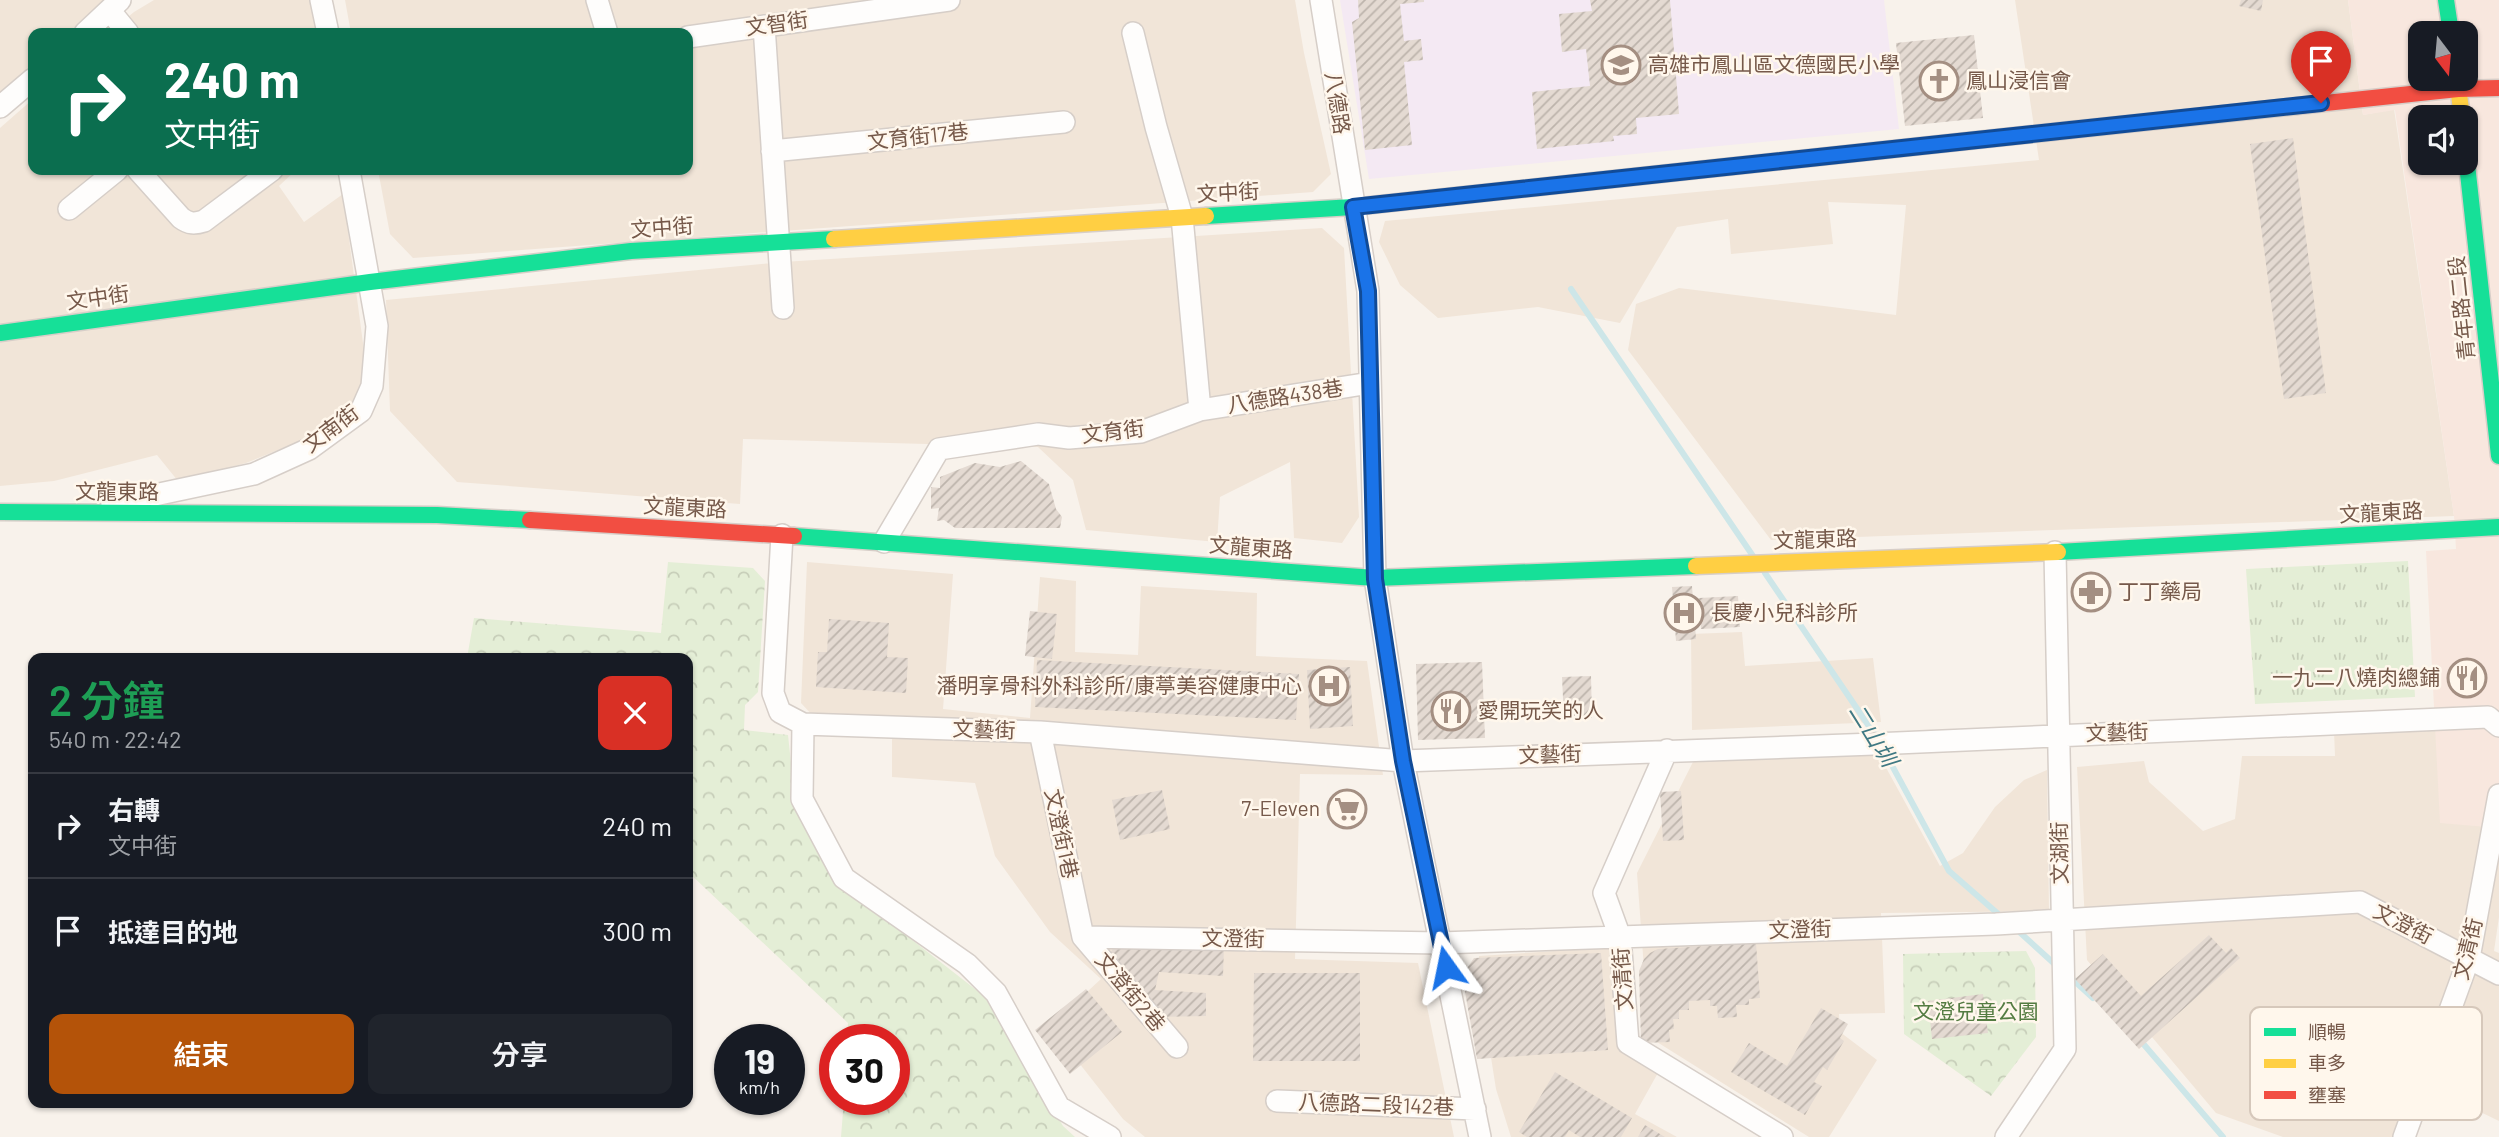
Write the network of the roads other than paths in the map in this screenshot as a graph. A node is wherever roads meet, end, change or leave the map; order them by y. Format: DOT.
graph roads {
  1 [pos="321,0"];
  2 [pos="597,0"];
  3 [pos="948,0"];
  4 [pos="1321,0"];
  5 [pos="2446,0"];
  6 [pos="115,6"];
  7 [pos="831,8"];
  8 [pos="2449,21"];
  9 [pos="764,26"];
  10 [pos="91,28"];
  11 [pos="126,28"];
  12 [pos="327,28"];
  13 [pos="605,28"];
  14 [pos="1133,33"];
  15 [pos="693,36"];
  16 [pos="28,83"];
  17 [pos="2478,86"];
  18 [pos="2499,88"];
  19 [pos="2408,90"];
  20 [pos="0,107"];
  21 [pos="1064,122"];
  22 [pos="772,151"];
  23 [pos="111,175"];
  24 [pos="142,175"];
  25 [pos="265,175"];
  26 [pos="350,175"];
  27 [pos="2468,175"];
  28 [pos="1353,207"];
  29 [pos="69,209"];
  30 [pos="1182,217"];
  31 [pos="778,242"];
  32 [pos="370,282"];
  33 [pos="783,308"];
  34 [pos="0,333"];
  35 [pos="1370,383"];
  36 [pos="1200,410"];
  37 [pos="2499,456"];
  38 [pos="0,512"];
  39 [pos="69,513"];
  40 [pos="2499,527"];
  41 [pos="782,535"];
  42 [pos="884,542"];
  43 [pos="2055,552"];
  44 [pos="1375,579"];
  45 [pos="803,724"];
  46 [pos="2499,726"];
  47 [pos="1040,732"];
  48 [pos="2057,735"];
  49 [pos="1667,750"];
  50 [pos="1403,761"];
  51 [pos="2499,795"];
  52 [pos="2062,920"];
  53 [pos="1083,937"];
  54 [pos="1620,937"];
  55 [pos="1441,943"];
  56 [pos="2469,958"];
  57 [pos="2499,974"];
  58 [pos="2451,1007"];
  59 [pos="1177,1047"];
  60 [pos="1277,1101"];
  61 [pos="1475,1109"];
  62 [pos="2410,1120"];
  63 [pos="1110,1137"];
  64 [pos="1480,1137"];
  65 [pos="1782,1137"];
  66 [pos="2006,1137"];
  67 [pos="2404,1137"];
  1 -- 12 [label="street"];
  2 -- 13 [label="street"];
  3 -- 7 [label="street, 文智街"];
  4 -- 28 [label="street, 八德路"];
  5 -- 8 [label="street"];
  6 -- 10 [label="street"];
  6 -- 11 [label="street"];
  7 -- 9 [label="street, 文智街"];
  9 -- 15 [label="street, 文智街"];
  9 -- 22 [label="street"];
  14 -- 30 [label="street"];
  16 -- 20 [label="street"];
  17 -- 18 [label="street, 文中街"];
  19 -- 28 [label="street, 文中街"];
  21 -- 22 [label="street, 文育街17巷"];
  22 -- 31 [label="street"];
  23 -- 29 [label="street"];
  24 -- 25 [label="street"];
  26 -- 32 [label="street, 文南街"];
  27 -- 37 [label="street, 青年路二段"];
  28 -- 30 [label="street, 文中街"];
  28 -- 35 [label="street, 八德路"];
  30 -- 31 [label="street, 文中街"];
  30 -- 36 [label="street"];
  31 -- 32 [label="street, 文中街"];
  31 -- 33 [label="street"];
  32 -- 34 [label="street, 文中街"];
  32 -- 39 [label="street, 文南街"];
  35 -- 36 [label="street, 八德路438巷"];
  35 -- 44 [label="street, 八德路"];
  36 -- 42 [label="street, 文育街"];
  38 -- 39 [label="street, 文龍東路"];
  39 -- 41 [label="street, 文龍東路"];
  40 -- 43 [label="street, 文龍東路"];
  41 -- 42 [label="street, 文龍東路"];
  41 -- 45 [label="street"];
  42 -- 44 [label="street, 文龍東路"];
  43 -- 44 [label="street, 文龍東路"];
  43 -- 48 [label="street, 文湖街"];
  44 -- 50 [label="street, 八德路"];
  45 -- 47 [label="street, 文藝街"];
  45 -- 63 [label="street"];
  46 -- 48 [label="street, 文藝街"];
  47 -- 50 [label="street, 文藝街"];
  47 -- 53 [label="street, 文澄街1巷"];
  48 -- 49 [label="street, 文藝街"];
  48 -- 52 [label="street, 文湖街"];
  49 -- 50 [label="street, 文藝街"];
  49 -- 54 [label="street, 文清街"];
  50 -- 55 [label="street, 八德路"];
  51 -- 56 [label="street, 文清街"];
  52 -- 54 [label="street, 文澄街"];
  52 -- 56 [label="street, 文澄街"];
  52 -- 66 [label="street, 文湖街"];
  53 -- 55 [label="street, 文澄街"];
  53 -- 59 [label="street, 文澄街2巷"];
  54 -- 55 [label="street, 文澄街"];
  54 -- 65 [label="street, 文清街"];
  55 -- 61 [label="street, 八德路"];
  56 -- 57 [label="street, 文澄街"];
  56 -- 58 [label="street, 文清街"];
  60 -- 61 [label="street, 八德路二段142巷"];
  61 -- 64 [label="street, 八德路"];
  62 -- 67 [label="street, 文清街"];
}
